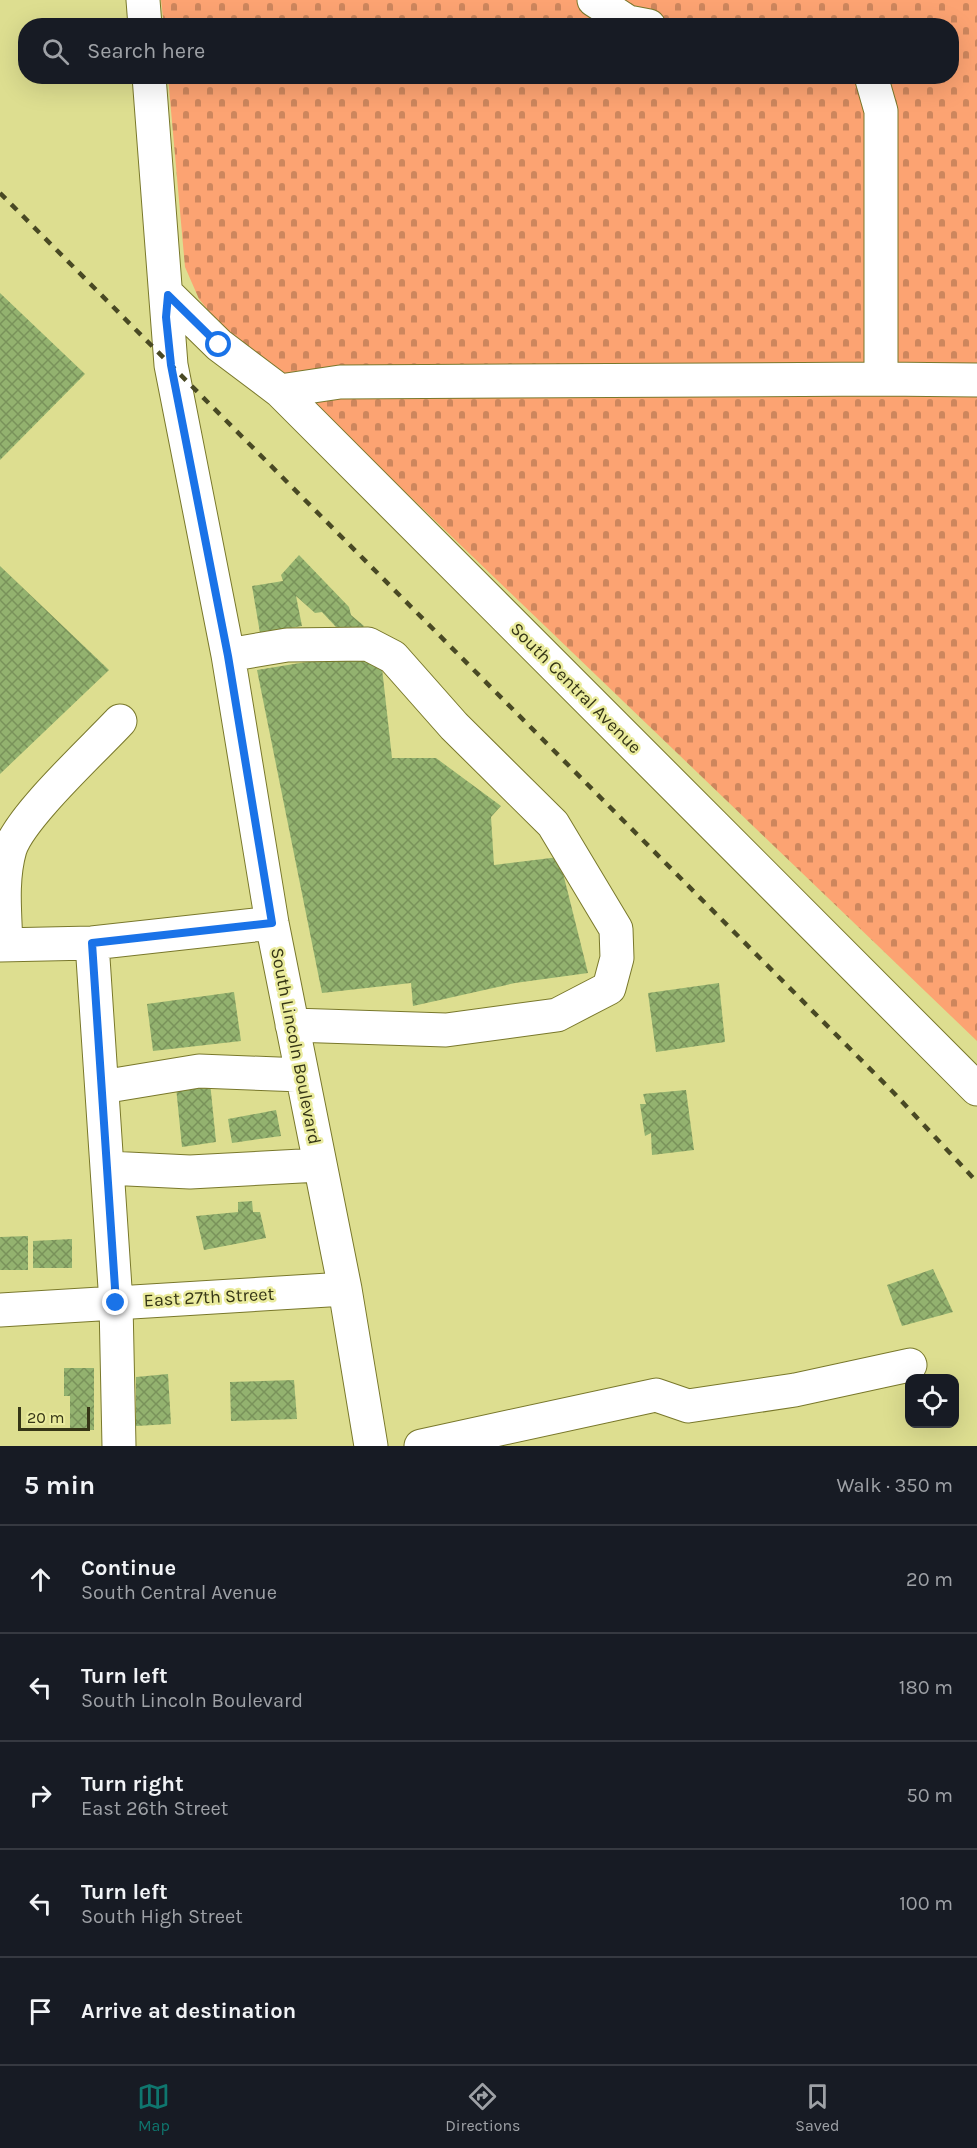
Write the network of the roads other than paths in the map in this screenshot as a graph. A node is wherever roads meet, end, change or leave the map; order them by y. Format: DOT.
graph roads {
  1 [pos="143,0"];
  2 [pos="594,0"];
  3 [pos="144,18"];
  4 [pos="622,18"];
  5 [pos="150,84"];
  6 [pos="873,84"];
  7 [pos="168,295"];
  8 [pos="881,379"];
  9 [pos="977,380"];
  10 [pos="280,391"];
  11 [pos="228,656"];
  12 [pos="120,721"];
  13 [pos="272,923"];
  14 [pos="92,943"];
  15 [pos="3,945"];
  16 [pos="292,1025"];
  17 [pos="302,1075"];
  18 [pos="102,1087"];
  19 [pos="977,1089"];
  20 [pos="320,1165"];
  21 [pos="107,1168"];
  22 [pos="345,1289"];
  23 [pos="116,1303"];
  24 [pos="0,1310"];
  25 [pos="910,1365"];
  26 [pos="119,1446"];
  27 [pos="371,1446"];
  28 [pos="421,1446"];
  1 -- 3 [label="street"];
  2 -- 4 [label="street"];
  5 -- 7 [label="street, South Lincoln Boulevard"];
  6 -- 8 [label="street"];
  7 -- 10 [label="street, South Central Avenue"];
  7 -- 11 [label="street, South Lincoln Boulevard"];
  8 -- 9 [label="street"];
  8 -- 10 [label="street"];
  10 -- 19 [label="street, South Central Avenue"];
  11 -- 13 [label="street, South Lincoln Boulevard"];
  11 -- 16 [label="street"];
  12 -- 15 [label="street"];
  13 -- 14 [label="street"];
  13 -- 16 [label="street, South Lincoln Boulevard"];
  14 -- 15 [label="street"];
  14 -- 18 [label="street"];
  16 -- 17 [label="street, South Lincoln Boulevard"];
  17 -- 18 [label="street"];
  17 -- 20 [label="street, South Lincoln Boulevard"];
  18 -- 21 [label="street"];
  20 -- 21 [label="street"];
  20 -- 22 [label="street, South Lincoln Boulevard"];
  21 -- 23 [label="street"];
  22 -- 23 [label="street, East 27th Street"];
  22 -- 27 [label="street, South Lincoln Boulevard"];
  23 -- 24 [label="street, East 27th Street"];
  23 -- 26 [label="street"];
  25 -- 28 [label="street"];
}
